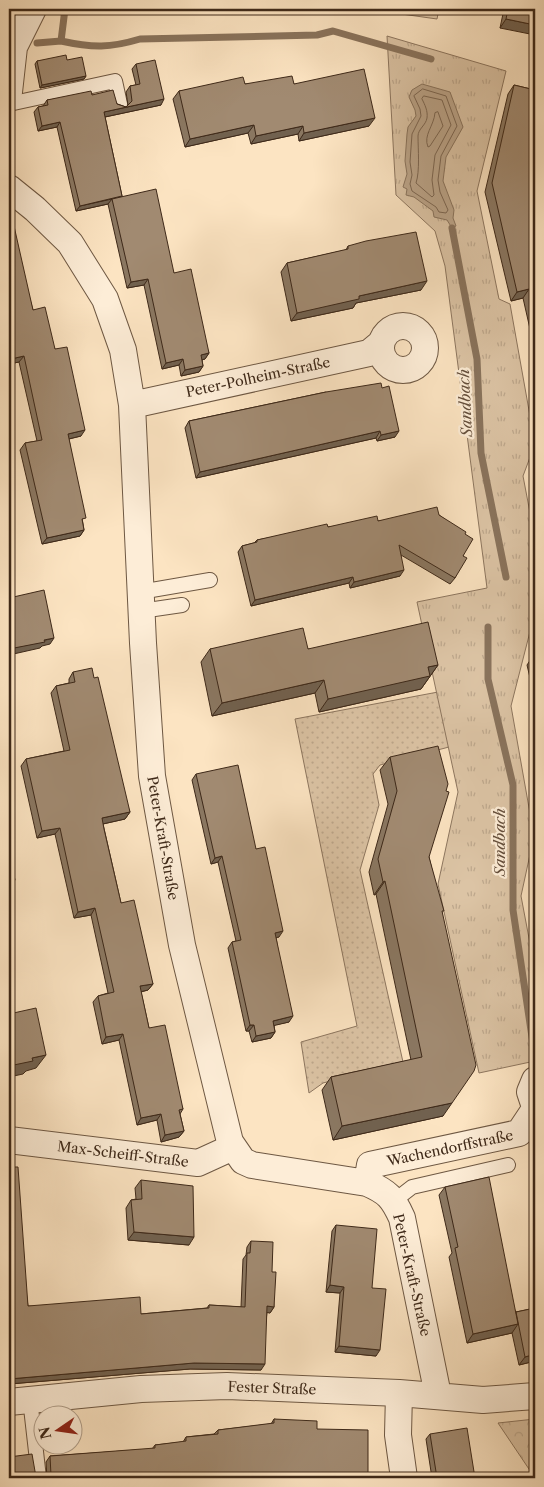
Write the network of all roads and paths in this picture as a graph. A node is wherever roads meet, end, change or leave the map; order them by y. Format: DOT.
graph roads {
  1 [pos="34,9"];
  2 [pos="9,92"];
  3 [pos="9,104"];
  4 [pos="120,104"];
  5 [pos="9,188"];
  6 [pos="381,343"];
  7 [pos="132,405"];
  8 [pos="210,580"];
  9 [pos="141,602"];
  10 [pos="182,605"];
  11 [pos="535,1080"];
  12 [pos="535,1108"];
  13 [pos="9,1140"];
  14 [pos="234,1148"];
  15 [pos="508,1166"];
  16 [pos="367,1183"];
  17 [pos="394,1201"];
  18 [pos="399,1393"];
  19 [pos="438,1395"];
  20 [pos="535,1396"];
  21 [pos="20,1401"];
  22 [pos="39,1478"];
  23 [pos="404,1478"];
  1 -- 2 [label="street"];
  3 -- 4 [label="lane"];
  5 -- 7 [label="street, Peter-Kraft-Straße"];
  6 -- 7 [label="street, Peter-Polheim-Straße"];
  7 -- 9 [label="street, Peter-Kraft-Straße"];
  8 -- 9 [label="lane"];
  9 -- 10 [label="lane"];
  9 -- 14 [label="street, Peter-Kraft-Straße"];
  11 -- 12 [label="street, Wachendorffstraße"];
  12 -- 16 [label="street, Wachendorffstraße"];
  13 -- 14 [label="street, Max-Scheiff-Straße"];
  14 -- 16 [label="street, Peter-Kraft-Straße"];
  15 -- 17 [label="lane"];
  16 -- 17 [label="street, Peter-Kraft-Straße"];
  17 -- 19 [label="street, Peter-Kraft-Straße"];
  18 -- 19 [label="street, Fester Straße"];
  18 -- 21 [label="street, Fester Straße"];
  18 -- 23 [label="street"];
  19 -- 20 [label="street, Fester Straße"];
  21 -- 22 [label="lane"];
}
